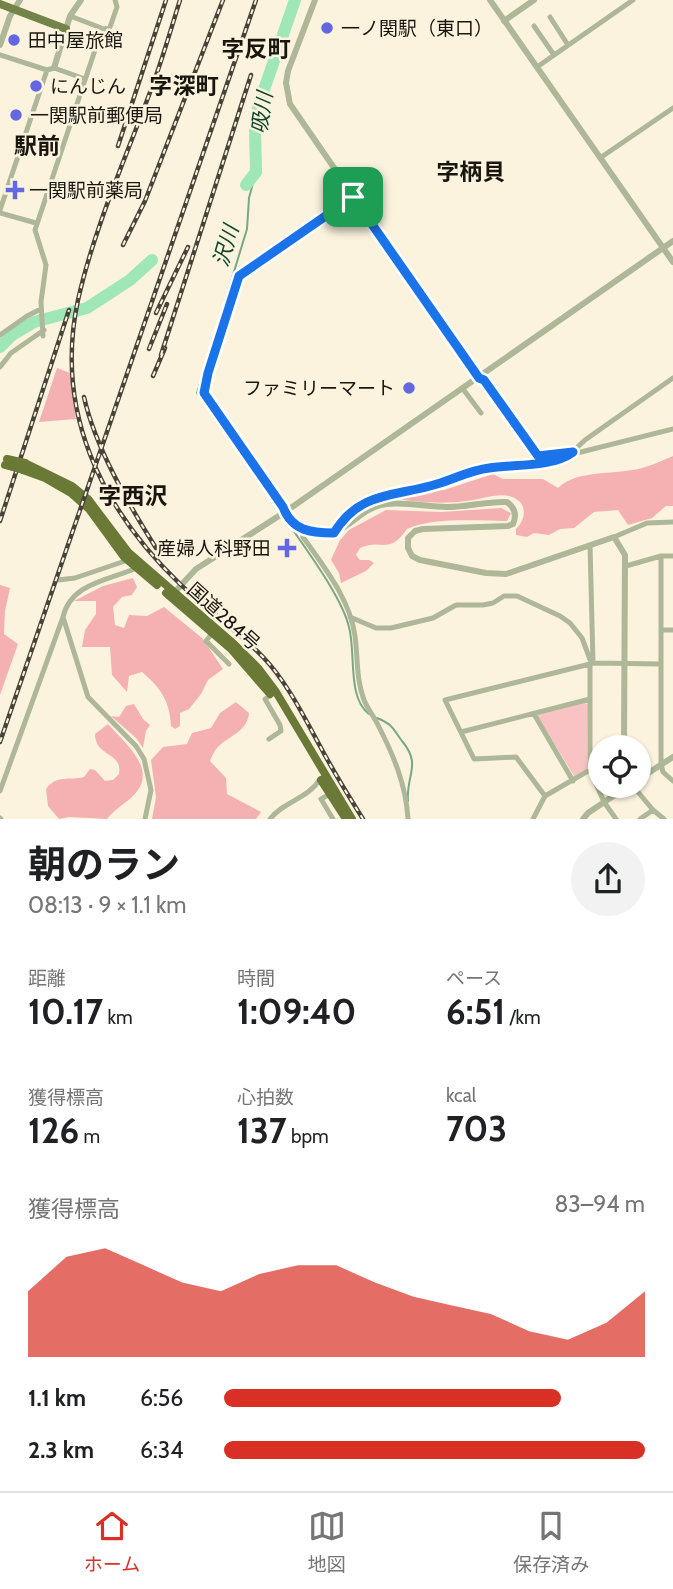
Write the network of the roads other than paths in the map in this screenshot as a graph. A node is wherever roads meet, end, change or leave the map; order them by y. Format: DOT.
graph roads {
  1 [pos="20,0"];
  2 [pos="80,0"];
  3 [pos="115,0"];
  4 [pos="315,0"];
  5 [pos="490,0"];
  6 [pos="534,0"];
  7 [pos="633,0"];
  8 [pos="0,4"];
  9 [pos="14,9"];
  10 [pos="70,16"];
  11 [pos="550,17"];
  12 [pos="504,21"];
  13 [pos="534,26"];
  14 [pos="66,29"];
  15 [pos="64,39"];
  16 [pos="568,45"];
  17 [pos="0,46"];
  18 [pos="0,55"];
  19 [pos="554,55"];
  20 [pos="537,67"];
  21 [pos="50,69"];
  22 [pos="85,79"];
  23 [pos="673,107"];
  24 [pos="600,158"];
  25 [pos="353,197"];
  26 [pos="0,211"];
  27 [pos="36,223"];
  28 [pos="673,241"];
  29 [pos="663,248"];
  30 [pos="673,262"];
  31 [pos="41,311"];
  32 [pos="0,326"];
  33 [pos="7,329"];
  34 [pos="0,335"];
  35 [pos="0,367"];
  36 [pos="479,378"];
  37 [pos="673,378"];
  38 [pos="463,389"];
  39 [pos="204,392"];
  40 [pos="481,413"];
  41 [pos="673,430"];
  42 [pos="573,452"];
  43 [pos="3,461"];
  44 [pos="285,512"];
  45 [pos="673,522"];
  46 [pos="301,529"];
  47 [pos="334,533"];
  48 [pos="614,537"];
  49 [pos="590,545"];
  50 [pos="661,556"];
  51 [pos="673,556"];
  52 [pos="131,559"];
  53 [pos="625,566"];
  54 [pos="139,567"];
  55 [pos="58,580"];
  56 [pos="172,595"];
  57 [pos="63,617"];
  58 [pos="350,617"];
  59 [pos="661,630"];
  60 [pos="673,630"];
  61 [pos="214,631"];
  62 [pos="625,663"];
  63 [pos="229,664"];
  64 [pos="591,664"];
  65 [pos="661,664"];
  66 [pos="273,694"];
  67 [pos="590,699"];
  68 [pos="534,714"];
  69 [pos="461,732"];
  70 [pos="590,735"];
  71 [pos="624,735"];
  72 [pos="269,739"];
  73 [pos="673,757"];
  74 [pos="661,764"];
  75 [pos="588,771"];
  76 [pos="651,771"];
  77 [pos="322,776"];
  78 [pos="573,781"];
  79 [pos="673,781"];
  80 [pos="0,791"];
  81 [pos="332,793"];
  82 [pos="545,796"];
  83 [pos="602,798"];
  84 [pos="611,798"];
  85 [pos="642,798"];
  86 [pos="604,802"];
  87 [pos="653,810"];
  88 [pos="145,819"];
  89 [pos="270,819"];
  90 [pos="332,819"];
  91 [pos="346,819"];
  92 [pos="352,819"];
  93 [pos="408,819"];
  94 [pos="533,819"];
  95 [pos="583,819"];
  96 [pos="616,819"];
  97 [pos="639,819"];
  98 [pos="664,819"];
  1 -- 9 [label="street"];
  2 -- 10 [label="street"];
  3 -- 10 [label="street"];
  4 -- 25 [label="street"];
  5 -- 12 [label="street"];
  6 -- 12 [label="street"];
  7 -- 16 [label="street"];
  8 -- 9 [label="main road"];
  9 -- 14 [label="main road"];
  9 -- 17 [label="street"];
  10 -- 14 [label="street"];
  11 -- 16 [label="street"];
  12 -- 20 [label="street"];
  13 -- 19 [label="street"];
  14 -- 15 [label="street"];
  15 -- 21 [label="street"];
  15 -- 22 [label="street"];
  16 -- 19 [label="street"];
  18 -- 21 [label="street"];
  19 -- 20 [label="street"];
  20 -- 24 [label="street"];
  21 -- 22 [label="street"];
  21 -- 26 [label="street"];
  22 -- 27 [label="street"];
  23 -- 24 [label="street"];
  24 -- 29 [label="street"];
  25 -- 36 [label="street"];
  25 -- 39 [label="street"];
  26 -- 27 [label="street"];
  27 -- 31 [label="street"];
  28 -- 29 [label="street"];
  29 -- 30 [label="street"];
  29 -- 36 [label="street"];
  31 -- 33 [label="street"];
  31 -- 35 [label="street"];
  32 -- 33 [label="street"];
  33 -- 34 [label="street"];
  36 -- 38 [label="street"];
  36 -- 42 [label="street"];
  37 -- 42 [label="street"];
  38 -- 40 [label="street"];
  38 -- 44 [label="street"];
  39 -- 44 [label="street"];
  41 -- 42 [label="street"];
  42 -- 47 [label="street"];
  43 -- 52 [label="highway, 国道284号, bridge"];
  44 -- 46 [label="street"];
  44 -- 56 [label="street"];
  45 -- 48 [label="street"];
  46 -- 47 [label="street"];
  46 -- 58 [label="street"];
  47 -- 49 [label="street"];
  48 -- 49 [label="street"];
  48 -- 53 [label="street"];
  49 -- 64 [label="street"];
  50 -- 51 [label="street"];
  50 -- 53 [label="street"];
  50 -- 59 [label="street"];
  52 -- 54 [label="highway, 国道284号"];
  52 -- 55 [label="street"];
  53 -- 62 [label="street"];
  54 -- 56 [label="highway, 国道284号"];
  54 -- 57 [label="street"];
  56 -- 61 [label="highway, 国道284号"];
  57 -- 80 [label="street"];
  57 -- 88 [label="street"];
  58 -- 64 [label="street"];
  58 -- 93 [label="street"];
  59 -- 60 [label="street"];
  59 -- 65 [label="street"];
  61 -- 63 [label="street"];
  61 -- 66 [label="highway, 国道284号"];
  62 -- 64 [label="street"];
  62 -- 65 [label="street"];
  62 -- 71 [label="street"];
  64 -- 67 [label="street"];
  64 -- 69 [label="street"];
  65 -- 74 [label="street"];
  66 -- 72 [label="street"];
  66 -- 77 [label="highway, 国道284号"];
  67 -- 68 [label="street"];
  67 -- 70 [label="street"];
  68 -- 69 [label="street"];
  68 -- 78 [label="street"];
  69 -- 82 [label="street"];
  73 -- 74 [label="street"];
  74 -- 76 [label="street"];
  74 -- 79 [label="street"];
  75 -- 78 [label="street"];
  77 -- 81 [label="highway, 国道284号"];
  77 -- 89 [label="street"];
  78 -- 82 [label="street"];
  81 -- 90 [label="street"];
  81 -- 91 [label="highway, 国道284号"];
  81 -- 92 [label="highway, 国道284号"];
  82 -- 94 [label="street"];
  83 -- 86 [label="street"];
  84 -- 86 [label="street"];
  85 -- 87 [label="street"];
  86 -- 95 [label="street"];
  86 -- 96 [label="street"];
  87 -- 97 [label="street"];
  87 -- 98 [label="street"];
}
